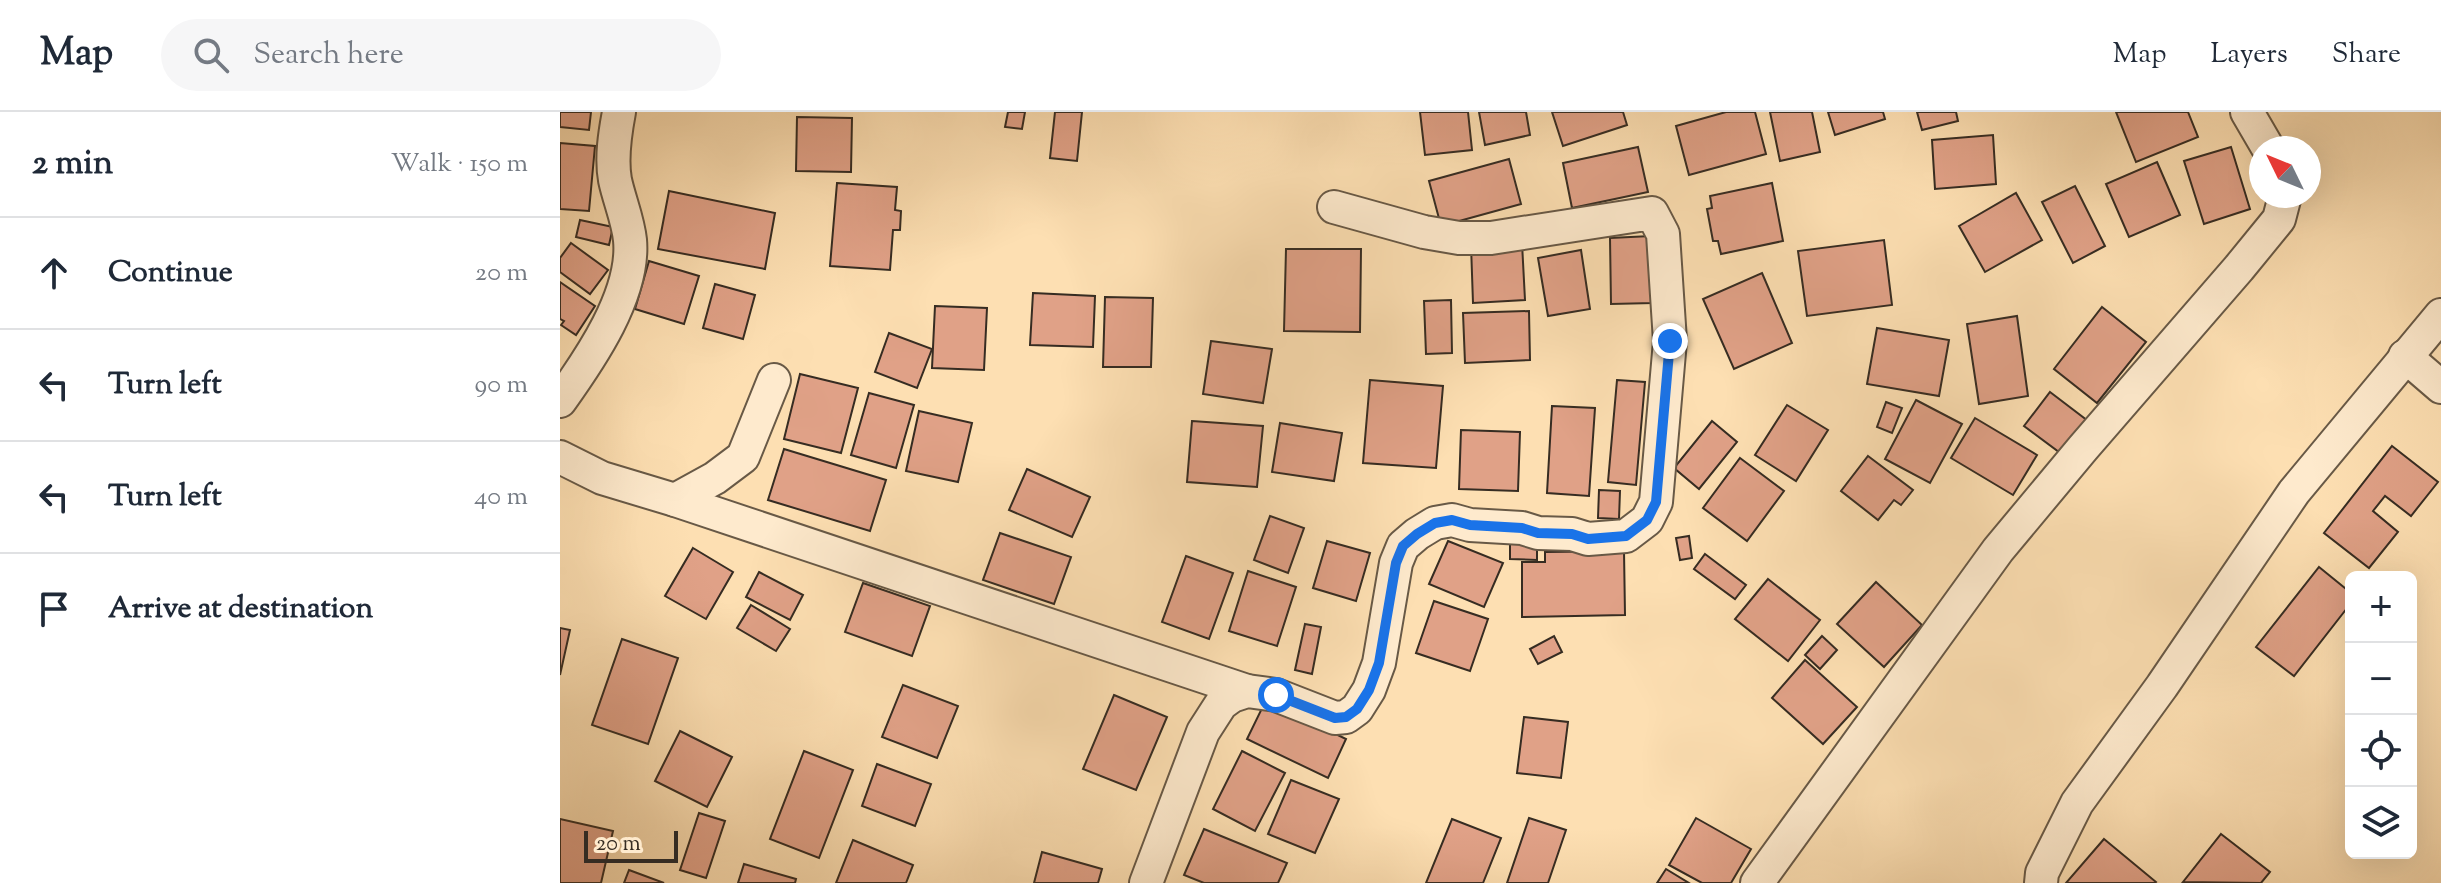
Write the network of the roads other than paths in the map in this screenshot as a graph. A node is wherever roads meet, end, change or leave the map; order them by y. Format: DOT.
graph roads {
  1 [pos="619,112"];
  2 [pos="2247,112"];
  3 [pos="2261,136"];
  4 [pos="1334,207"];
  5 [pos="2282,208"];
  6 [pos="2441,315"];
  7 [pos="2405,356"];
  8 [pos="774,380"];
  9 [pos="2441,387"];
  10 [pos="560,401"];
  11 [pos="560,457"];
  12 [pos="675,500"];
  13 [pos="1247,691"];
  14 [pos="1146,883"];
  15 [pos="1757,883"];
  16 [pos="2041,883"];
  1 -- 10 [label="street"];
  2 -- 3 [label="street"];
  4 -- 13 [label="street"];
  5 -- 15 [label="street"];
  6 -- 7 [label="street"];
  7 -- 9 [label="street"];
  7 -- 16 [label="street"];
  8 -- 12 [label="street"];
  11 -- 12 [label="street"];
  12 -- 13 [label="street"];
  13 -- 14 [label="street"];
}
